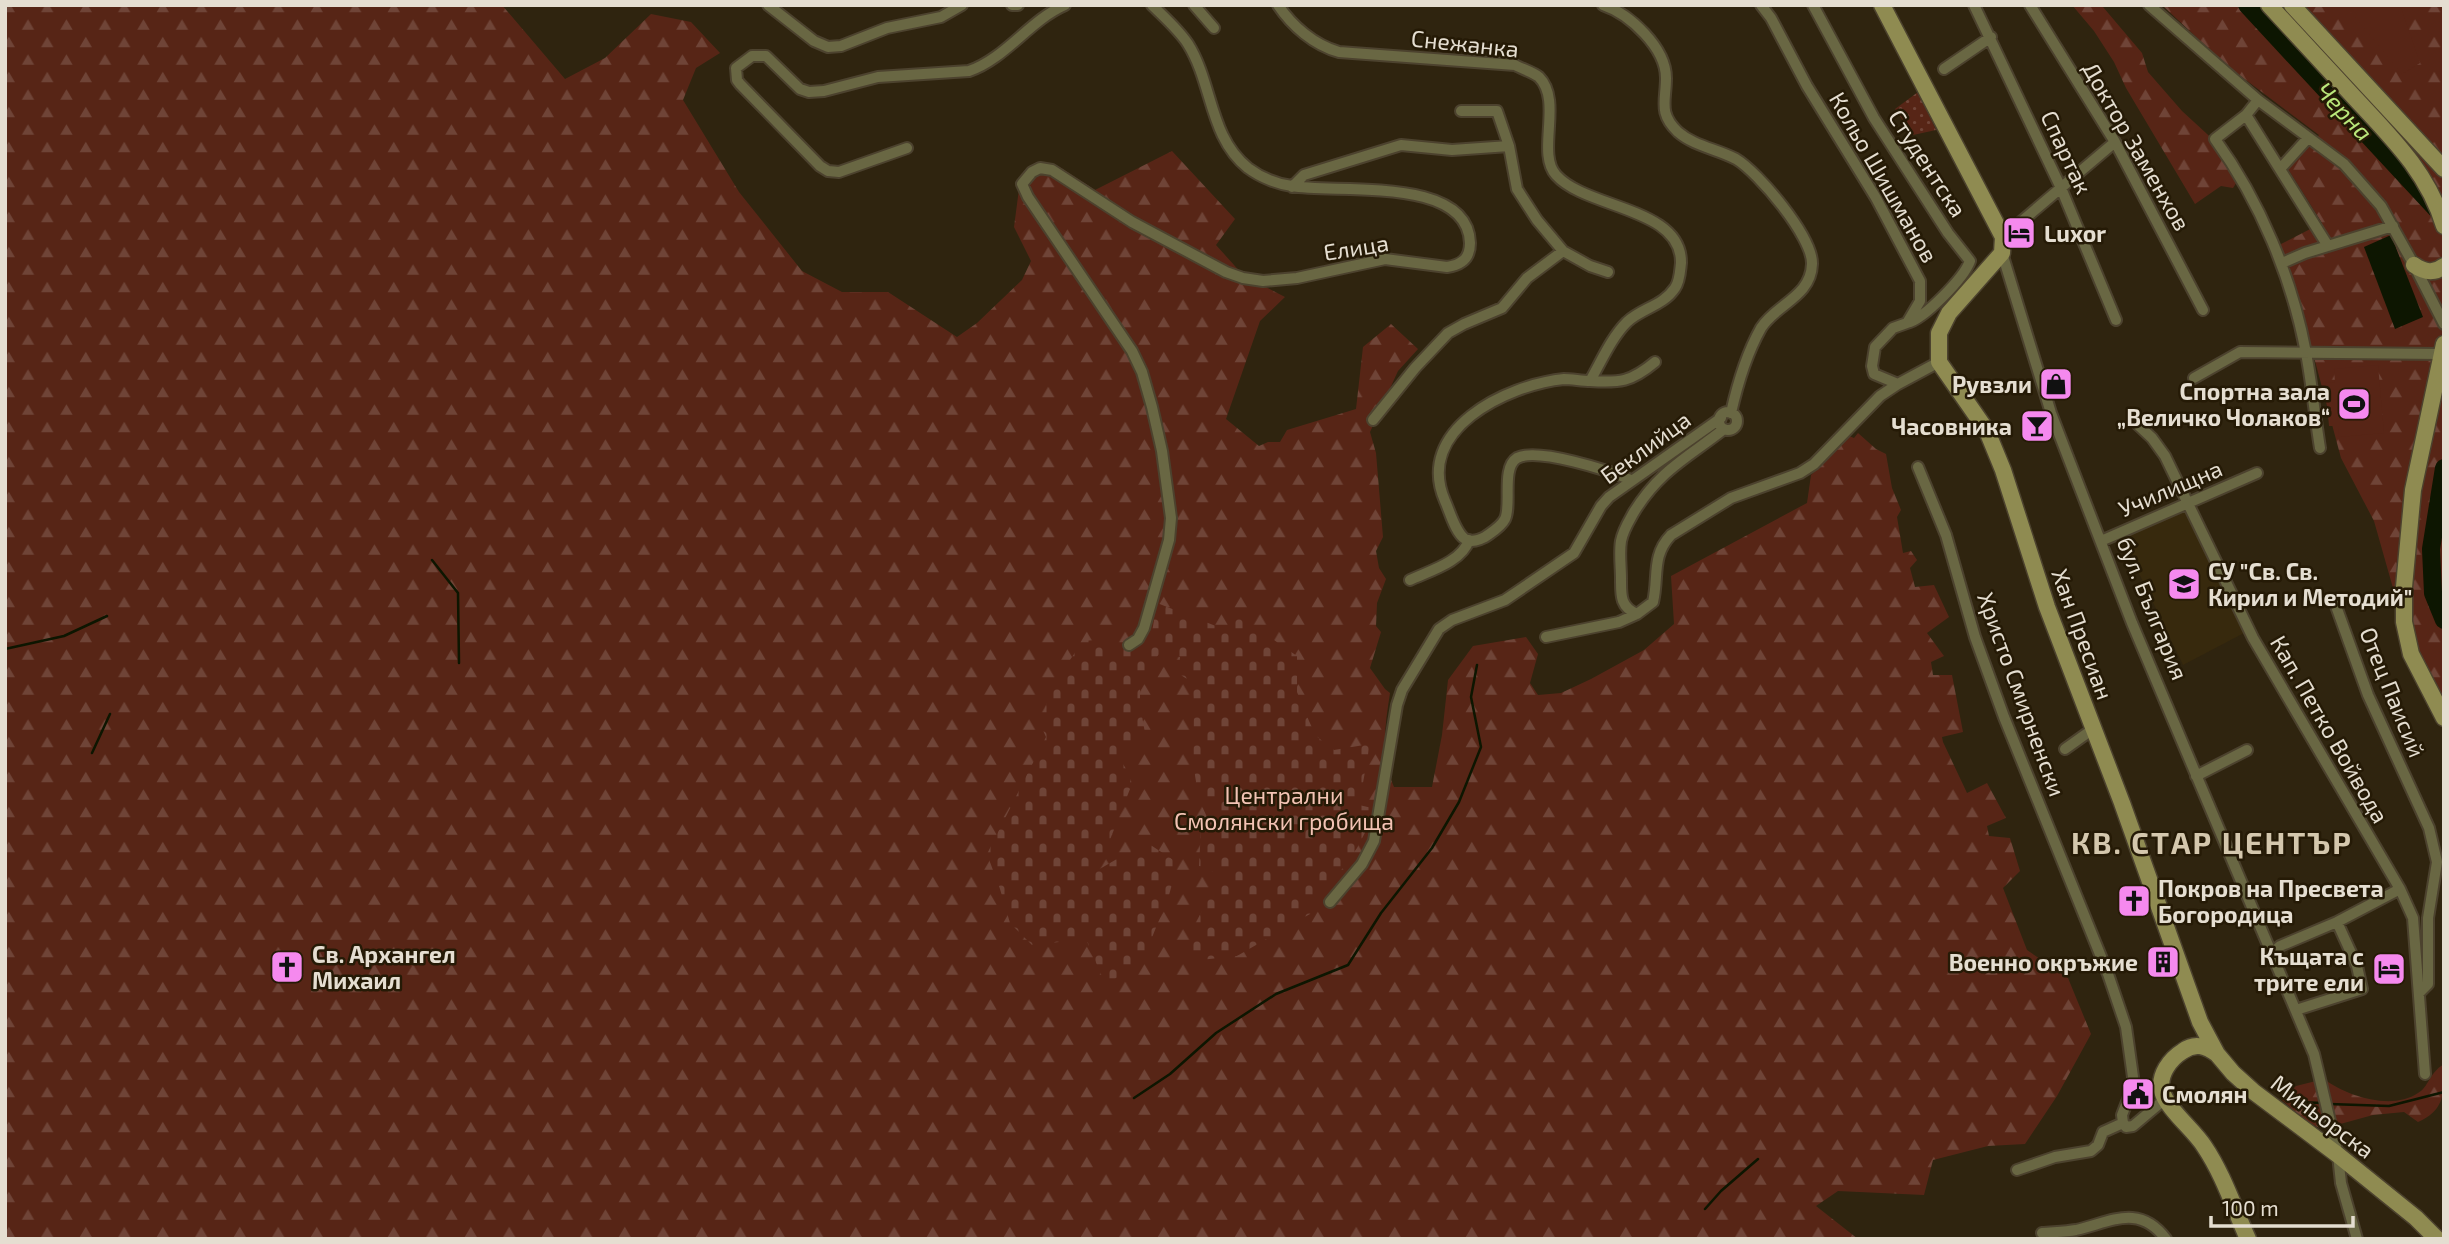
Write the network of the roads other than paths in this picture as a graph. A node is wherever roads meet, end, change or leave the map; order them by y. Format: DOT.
graph roads {
  1 [pos="768,5"];
  2 [pos="961,5"];
  3 [pos="1012,5"];
  4 [pos="1018,5"];
  5 [pos="1065,5"];
  6 [pos="1152,5"];
  7 [pos="1194,5"];
  8 [pos="1278,5"];
  9 [pos="1603,5"];
  10 [pos="1761,5"];
  11 [pos="1812,5"];
  12 [pos="1882,5"];
  13 [pos="1974,5"];
  14 [pos="2030,5"];
  15 [pos="2149,5"];
  16 [pos="2269,5"];
  17 [pos="2292,5"];
  18 [pos="1214,28"];
  19 [pos="1991,37"];
  20 [pos="1944,69"];
  21 [pos="2258,100"];
  22 [pos="1461,111"];
  23 [pos="2246,115"];
  24 [pos="2308,138"];
  25 [pos="2115,142"];
  26 [pos="1509,146"];
  27 [pos="907,148"];
  28 [pos="2280,169"];
  29 [pos="2444,169"];
  30 [pos="1292,187"];
  31 [pos="2061,188"];
  32 [pos="2393,226"];
  33 [pos="2444,226"];
  34 [pos="2003,245"];
  35 [pos="2328,246"];
  36 [pos="1563,251"];
  37 [pos="2282,263"];
  38 [pos="2414,265"];
  39 [pos="2444,266"];
  40 [pos="1608,272"];
  41 [pos="2203,310"];
  42 [pos="2116,320"];
  43 [pos="1907,323"];
  44 [pos="2444,324"];
  45 [pos="2443,349"];
  46 [pos="2306,353"];
  47 [pos="1938,359"];
  48 [pos="1655,362"];
  49 [pos="2194,378"];
  50 [pos="1590,381"];
  51 [pos="1898,384"];
  52 [pos="1373,420"];
  53 [pos="1725,420"];
  54 [pos="2137,424"];
  55 [pos="2320,448"];
  56 [pos="1918,467"];
  57 [pos="2257,473"];
  58 [pos="1631,480"];
  59 [pos="2187,504"];
  60 [pos="1469,540"];
  61 [pos="2101,541"];
  62 [pos="1410,580"];
  63 [pos="2336,606"];
  64 [pos="1637,614"];
  65 [pos="1546,637"];
  66 [pos="1129,645"];
  67 [pos="2444,718"];
  68 [pos="2093,729"];
  69 [pos="2065,749"];
  70 [pos="2247,750"];
  71 [pos="2196,776"];
  72 [pos="2400,889"];
  73 [pos="1330,902"];
  74 [pos="2337,922"];
  75 [pos="2272,953"];
  76 [pos="2419,993"];
  77 [pos="2296,1010"];
  78 [pos="2200,1022"];
  79 [pos="2180,1052"];
  80 [pos="2217,1054"];
  81 [pos="2425,1074"];
  82 [pos="2165,1099"];
  83 [pos="2123,1123"];
  84 [pos="2338,1155"];
  85 [pos="2017,1170"];
  86 [pos="2042,1233"];
  87 [pos="2166,1239"];
  88 [pos="2248,1239"];
  89 [pos="2357,1239"];
  90 [pos="2437,1239"];
  1 -- 2 [label="street"];
  3 -- 4 [label="street"];
  5 -- 27 [label="street"];
  6 -- 30 [label="street, Елица"];
  7 -- 18 [label="street"];
  8 -- 50 [label="street, Снежанка"];
  9 -- 53 [label="street"];
  10 -- 43 [label="street, Кольо Шишманов"];
  11 -- 43 [label="street, Студентска"];
  12 -- 34 [label="street, бул. България"];
  13 -- 19 [label="street, Спартак"];
  14 -- 25 [label="street, Доктор Заменхов"];
  15 -- 21 [label="street"];
  16 -- 33 [label="street"];
  17 -- 29 [label="street"];
  19 -- 20 [label="street"];
  19 -- 31 [label="street, Спартак"];
  21 -- 23 [label="street"];
  21 -- 24 [label="street"];
  22 -- 26 [label="street"];
  23 -- 28 [label="street"];
  23 -- 37 [label="street"];
  24 -- 28 [label="street"];
  24 -- 32 [label="street"];
  25 -- 31 [label="street"];
  25 -- 41 [label="street, Доктор Заменхов"];
  26 -- 30 [label="street"];
  26 -- 36 [label="street"];
  28 -- 35 [label="street"];
  30 -- 66 [label="street, Елица"];
  31 -- 34 [label="street"];
  31 -- 42 [label="street, Спартак"];
  32 -- 35 [label="street"];
  32 -- 38 [label="street"];
  34 -- 47 [label="street"];
  34 -- 61 [label="street, бул. България"];
  35 -- 37 [label="street"];
  36 -- 40 [label="street"];
  36 -- 52 [label="street"];
  37 -- 46 [label="street"];
  38 -- 39 [label="street"];
  38 -- 44 [label="street"];
  43 -- 51 [label="street"];
  45 -- 46 [label="street"];
  45 -- 67 [label="street"];
  46 -- 49 [label="street"];
  46 -- 55 [label="street"];
  47 -- 51 [label="street"];
  47 -- 68 [label="street, Хан Пресиан"];
  48 -- 50 [label="street"];
  50 -- 60 [label="street"];
  51 -- 64 [label="street"];
  53 -- 58 [label="street, Беклийца"];
  53 -- 64 [label="street"];
  54 -- 59 [label="street, Кап. Петко Войвода"];
  56 -- 83 [label="street, Христо Смирненски"];
  57 -- 59 [label="street, Училищна"];
  58 -- 60 [label="street"];
  58 -- 73 [label="street, Беклийца"];
  59 -- 61 [label="street, Училищна"];
  59 -- 72 [label="street, Кап. Петко Войвода"];
  60 -- 62 [label="street"];
  61 -- 71 [label="street, бул. България"];
  63 -- 76 [label="street, Отец Паисий"];
  64 -- 65 [label="street"];
  68 -- 69 [label="street"];
  68 -- 78 [label="street, Хан Пресиан"];
  70 -- 71 [label="street"];
  71 -- 75 [label="street, бул. България"];
  72 -- 74 [label="street"];
  72 -- 76 [label="street, Кап. Петко Войвода"];
  74 -- 75 [label="street"];
  74 -- 77 [label="street"];
  75 -- 77 [label="street, бул. България"];
  76 -- 81 [label="street, Кап. Петко Войвода"];
  77 -- 84 [label="street, бул. България"];
  78 -- 79 [label="street"];
  78 -- 80 [label="street, Хан Пресиан"];
  79 -- 80 [label="street"];
  79 -- 82 [label="street"];
  80 -- 84 [label="street, Миньорска"];
  82 -- 83 [label="street"];
  82 -- 88 [label="street"];
  83 -- 85 [label="street"];
  84 -- 89 [label="street, бул. България"];
  84 -- 90 [label="street, Миньорска"];
  86 -- 87 [label="street"];
}
